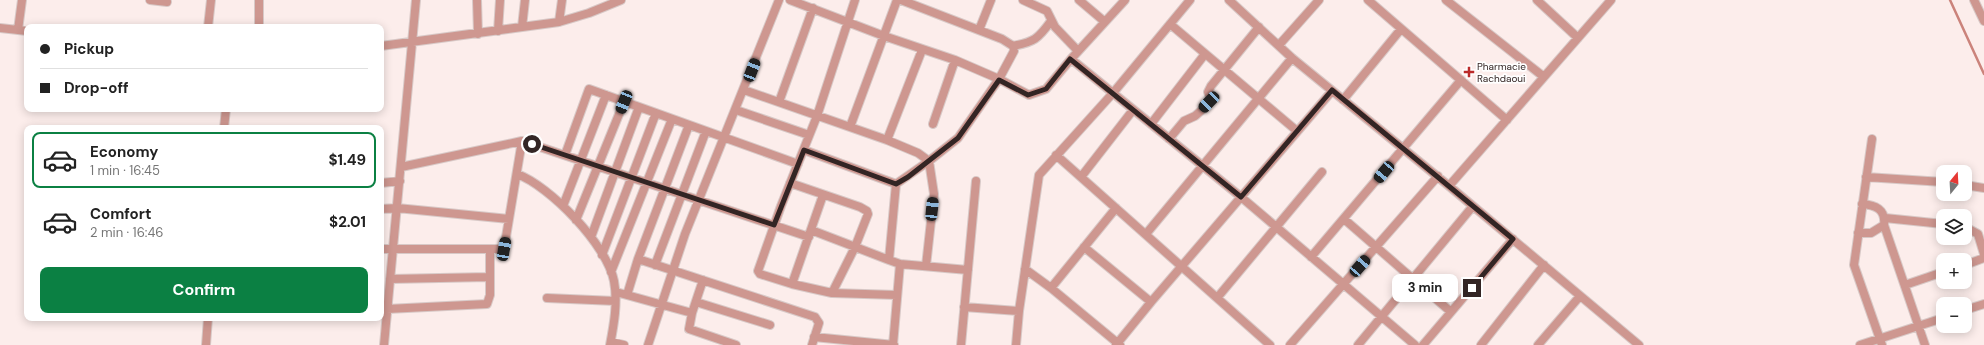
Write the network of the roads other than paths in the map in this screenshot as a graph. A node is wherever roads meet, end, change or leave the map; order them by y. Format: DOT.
graph roads {
  1 [pos="22,0"];
  2 [pos="150,0"];
  3 [pos="211,0"];
  4 [pos="259,0"];
  5 [pos="416,0"];
  6 [pos="477,0"];
  7 [pos="500,0"];
  8 [pos="526,0"];
  9 [pos="562,0"];
  10 [pos="621,0"];
  11 [pos="779,0"];
  12 [pos="790,0"];
  13 [pos="855,0"];
  14 [pos="898,0"];
  15 [pos="901,0"];
  16 [pos="991,0"];
  17 [pos="1023,0"];
  18 [pos="1079,0"];
  19 [pos="1125,0"];
  20 [pos="1190,0"];
  21 [pos="1229,0"];
  22 [pos="1319,0"];
  23 [pos="1368,0"];
  24 [pos="1446,0"];
  25 [pos="1537,0"];
  26 [pos="1611,0"];
  27 [pos="1974,0"];
  28 [pos="167,2"];
  29 [pos="813,8"];
  30 [pos="1984,21"];
  31 [pos="559,22"];
  32 [pos="849,22"];
  33 [pos="1051,22"];
  34 [pos="1105,22"];
  35 [pos="208,24"];
  36 [pos="259,24"];
  37 [pos="1170,24"];
  38 [pos="522,27"];
  39 [pos="1259,27"];
  40 [pos="0,28"];
  41 [pos="1401,29"];
  42 [pos="18,30"];
  43 [pos="979,30"];
  44 [pos="24,31"];
  45 [pos="498,31"];
  46 [pos="478,34"];
  47 [pos="884,36"];
  48 [pos="1578,38"];
  49 [pos="411,42"];
  50 [pos="1279,45"];
  51 [pos="384,46"];
  52 [pos="1013,46"];
  53 [pos="922,50"];
  54 [pos="1078,51"];
  55 [pos="1205,54"];
  56 [pos="1292,58"];
  57 [pos="1070,59"];
  58 [pos="955,60"];
  59 [pos="1224,70"];
  60 [pos="1544,77"];
  61 [pos="999,80"];
  62 [pos="1461,80"];
  63 [pos="744,90"];
  64 [pos="1332,90"];
  65 [pos="1113,93"];
  66 [pos="606,96"];
  67 [pos="1258,98"];
  68 [pos="1343,100"];
  69 [pos="624,102"];
  70 [pos="779,102"];
  71 [pos="640,107"];
  72 [pos="736,110"];
  73 [pos="1133,110"];
  74 [pos="226,112"];
  75 [pos="656,113"];
  76 [pos="817,116"];
  77 [pos="672,119"];
  78 [pos="1507,120"];
  79 [pos="933,124"];
  80 [pos="1151,124"];
  81 [pos="224,125"];
  82 [pos="689,125"];
  83 [pos="850,127"];
  84 [pos="706,131"];
  85 [pos="1297,132"];
  86 [pos="810,135"];
  87 [pos="723,137"];
  88 [pos="1169,139"];
  89 [pos="1872,139"];
  90 [pos="887,140"];
  91 [pos="522,141"];
  92 [pos="1404,149"];
  93 [pos="804,150"];
  94 [pos="565,155"];
  95 [pos="1056,155"];
  96 [pos="581,161"];
  97 [pos="930,161"];
  98 [pos="798,164"];
  99 [pos="1202,165"];
  100 [pos="597,166"];
  101 [pos="401,167"];
  102 [pos="615,172"];
  103 [pos="1322,172"];
  104 [pos="517,174"];
  105 [pos="1438,176"];
  106 [pos="1081,177"];
  107 [pos="1866,177"];
  108 [pos="632,178"];
  109 [pos="400,181"];
  110 [pos="976,181"];
  111 [pos="647,182"];
  112 [pos="1936,182"];
  113 [pos="384,183"];
  114 [pos="790,183"];
  115 [pos="896,184"];
  116 [pos="1449,186"];
  117 [pos="1972,186"];
  118 [pos="664,188"];
  119 [pos="1984,188"];
  120 [pos="682,194"];
  121 [pos="823,195"];
  122 [pos="1241,197"];
  123 [pos="699,200"];
  124 [pos="1862,204"];
  125 [pos="563,206"];
  126 [pos="1473,206"];
  127 [pos="397,208"];
  128 [pos="1116,208"];
  129 [pos="384,209"];
  130 [pos="509,219"];
  131 [pos="1344,219"];
  132 [pos="576,220"];
  133 [pos="1885,222"];
  134 [pos="1936,224"];
  135 [pos="774,225"];
  136 [pos="1276,227"];
  137 [pos="1972,231"];
  138 [pos="810,233"];
  139 [pos="1858,233"];
  140 [pos="1146,234"];
  141 [pos="591,237"];
  142 [pos="1513,239"];
  143 [pos="855,247"];
  144 [pos="1084,247"];
  145 [pos="1376,247"];
  146 [pos="384,249"];
  147 [pos="392,249"];
  148 [pos="490,249"];
  149 [pos="1984,254"];
  150 [pos="602,255"];
  151 [pos="1311,257"];
  152 [pos="1984,258"];
  153 [pos="638,259"];
  154 [pos="889,260"];
  155 [pos="1972,262"];
  156 [pos="655,264"];
  157 [pos="900,264"];
  158 [pos="1544,265"];
  159 [pos="926,266"];
  160 [pos="1182,267"];
  161 [pos="1025,269"];
  162 [pos="672,270"];
  163 [pos="968,270"];
  164 [pos="611,272"];
  165 [pos="1936,274"];
  166 [pos="489,277"];
  167 [pos="390,279"];
  168 [pos="1413,279"];
  169 [pos="703,280"];
  170 [pos="792,284"];
  171 [pos="1343,284"];
  172 [pos="1905,285"];
  173 [pos="1051,288"];
  174 [pos="616,292"];
  175 [pos="832,293"];
  176 [pos="627,295"];
  177 [pos="897,296"];
  178 [pos="1580,296"];
  179 [pos="547,298"];
  180 [pos="1217,298"];
  181 [pos="615,301"];
  182 [pos="696,302"];
  183 [pos="1150,302"];
  184 [pos="661,304"];
  185 [pos="1984,304"];
  186 [pos="964,307"];
  187 [pos="1972,308"];
  188 [pos="387,309"];
  189 [pos="1019,311"];
  190 [pos="1451,312"];
  191 [pos="692,313"];
  192 [pos="1382,317"];
  193 [pos="1936,320"];
  194 [pos="208,321"];
  195 [pos="770,325"];
  196 [pos="1918,326"];
  197 [pos="813,341"];
  198 [pos="1881,342"];
  199 [pos="610,344"];
  200 [pos="1118,344"];
  201 [pos="206,345"];
  202 [pos="384,345"];
  203 [pos="624,345"];
  204 [pos="648,345"];
  205 [pos="736,345"];
  206 [pos="893,345"];
  207 [pos="961,345"];
  208 [pos="1016,345"];
  209 [pos="1270,345"];
  210 [pos="1290,345"];
  211 [pos="1358,345"];
  212 [pos="1415,345"];
  213 [pos="1423,345"];
  214 [pos="1481,345"];
  215 [pos="1538,345"];
  216 [pos="1639,345"];
  217 [pos="1860,345"];
  218 [pos="1925,345"];
  1 -- 42 [label="street"];
  2 -- 28 [label="street"];
  3 -- 35 [label="street"];
  4 -- 36 [label="street"];
  5 -- 49 [label="street"];
  6 -- 46 [label="street"];
  7 -- 45 [label="street"];
  8 -- 38 [label="street"];
  9 -- 31 [label="street"];
  10 -- 31 [label="street"];
  11 -- 63 [label="street"];
  12 -- 29 [label="street"];
  13 -- 32 [label="street"];
  14 -- 47 [label="street"];
  15 -- 43 [label="street"];
  16 -- 43 [label="street"];
  17 -- 33 [label="street"];
  18 -- 34 [label="street"];
  19 -- 34 [label="street"];
  20 -- 37 [label="street"];
  21 -- 39 [label="street"];
  22 -- 50 [label="street"];
  23 -- 41 [label="street"];
  24 -- 60 [label="street"];
  25 -- 48 [label="street"];
  26 -- 48 [label="street"];
  27 -- 30 [label="street"];
  29 -- 32 [label="street"];
  29 -- 70 [label="street"];
  31 -- 38 [label="street"];
  32 -- 47 [label="street"];
  32 -- 76 [label="street"];
  33 -- 52 [label="street"];
  33 -- 54 [label="street"];
  34 -- 54 [label="street"];
  37 -- 55 [label="street"];
  37 -- 65 [label="street"];
  38 -- 45 [label="street"];
  39 -- 50 [label="street"];
  39 -- 59 [label="street"];
  40 -- 42 [label="street"];
  41 -- 62 [label="street"];
  41 -- 68 [label="street"];
  42 -- 44 [label="street"];
  43 -- 52 [label="street"];
  45 -- 46 [label="street"];
  46 -- 49 [label="street"];
  47 -- 53 [label="street"];
  47 -- 83 [label="street"];
  48 -- 60 [label="street"];
  49 -- 51 [label="street"];
  49 -- 101 [label="street"];
  50 -- 56 [label="street"];
  52 -- 61 [label="street"];
  53 -- 58 [label="street"];
  53 -- 90 [label="street"];
  54 -- 57 [label="street"];
  55 -- 59 [label="street"];
  55 -- 80 [label="street"];
  56 -- 64 [label="street"];
  56 -- 67 [label="street"];
  57 -- 61 [label="street"];
  57 -- 65 [label="street"];
  58 -- 61 [label="street"];
  58 -- 79 [label="street"];
  59 -- 67 [label="street"];
  59 -- 88 [label="street"];
  60 -- 78 [label="street"];
  61 -- 97 [label="street"];
  62 -- 78 [label="street"];
  62 -- 92 [label="street"];
  63 -- 70 [label="street"];
  63 -- 72 [label="street"];
  64 -- 68 [label="street"];
  64 -- 85 [label="street"];
  65 -- 73 [label="street"];
  65 -- 95 [label="street"];
  66 -- 69 [label="street"];
  66 -- 94 [label="street"];
  66 -- 96 [label="street"];
  67 -- 85 [label="street"];
  67 -- 99 [label="street"];
  68 -- 92 [label="street"];
  69 -- 71 [label="street"];
  69 -- 100 [label="street"];
  70 -- 76 [label="street"];
  71 -- 75 [label="street"];
  71 -- 102 [label="street"];
  72 -- 86 [label="street"];
  72 -- 87 [label="street"];
  73 -- 80 [label="street"];
  73 -- 106 [label="street"];
  74 -- 81 [label="street"];
  75 -- 77 [label="street"];
  75 -- 108 [label="street"];
  76 -- 83 [label="street"];
  76 -- 86 [label="street"];
  77 -- 82 [label="street"];
  77 -- 111 [label="street"];
  78 -- 116 [label="street"];
  80 -- 88 [label="street"];
  82 -- 84 [label="street"];
  82 -- 118 [label="street"];
  83 -- 90 [label="street"];
  84 -- 87 [label="street"];
  84 -- 120 [label="street"];
  85 -- 122 [label="street"];
  86 -- 93 [label="street"];
  87 -- 98 [label="street"];
  87 -- 123 [label="street"];
  88 -- 99 [label="street"];
  89 -- 107 [label="street"];
  90 -- 97 [label="street"];
  91 -- 94 [label="street"];
  91 -- 101 [label="street"];
  91 -- 104 [label="street"];
  92 -- 105 [label="street"];
  92 -- 131 [label="street"];
  93 -- 98 [label="street"];
  93 -- 115 [label="street"];
  94 -- 96 [label="street"];
  95 -- 106 [label="street"];
  95 -- 161 [label="street"];
  96 -- 100 [label="street"];
  96 -- 125 [label="street"];
  97 -- 115 [label="street"];
  97 -- 159 [label="street"];
  98 -- 114 [label="street"];
  99 -- 122 [label="street"];
  99 -- 140 [label="street"];
  100 -- 102 [label="street"];
  100 -- 132 [label="street"];
  101 -- 109 [label="street"];
  102 -- 108 [label="street"];
  102 -- 141 [label="street"];
  103 -- 136 [label="street"];
  104 -- 125 [label="street"];
  104 -- 130 [label="street"];
  105 -- 116 [label="street"];
  105 -- 145 [label="street"];
  106 -- 128 [label="street"];
  107 -- 112 [label="street"];
  107 -- 124 [label="street"];
  108 -- 111 [label="street"];
  108 -- 150 [label="street"];
  109 -- 113 [label="street"];
  109 -- 127 [label="street"];
  110 -- 163 [label="street"];
  111 -- 118 [label="street"];
  111 -- 164 [label="street"];
  114 -- 121 [label="street"];
  114 -- 135 [label="street"];
  115 -- 154 [label="street"];
  116 -- 126 [label="street"];
  117 -- 119 [label="street"];
  118 -- 120 [label="street"];
  118 -- 153 [label="street"];
  120 -- 123 [label="street"];
  120 -- 156 [label="street"];
  121 -- 138 [label="street"];
  121 -- 143 [label="street"];
  122 -- 136 [label="street"];
  122 -- 160 [label="street"];
  123 -- 135 [label="street"];
  123 -- 162 [label="street"];
  124 -- 133 [label="street"];
  124 -- 139 [label="street"];
  125 -- 132 [label="street"];
  126 -- 142 [label="street"];
  126 -- 168 [label="street"];
  127 -- 129 [label="street"];
  127 -- 130 [label="street"];
  127 -- 147 [label="street"];
  128 -- 140 [label="street"];
  128 -- 144 [label="street"];
  130 -- 148 [label="street"];
  131 -- 145 [label="street"];
  131 -- 151 [label="street"];
  132 -- 141 [label="street"];
  133 -- 134 [label="street"];
  133 -- 139 [label="street"];
  133 -- 172 [label="street"];
  135 -- 138 [label="street"];
  135 -- 170 [label="street"];
  136 -- 151 [label="street"];
  136 -- 180 [label="street"];
  137 -- 149 [label="street"];
  138 -- 143 [label="street"];
  138 -- 170 [label="street"];
  139 -- 198 [label="street"];
  140 -- 160 [label="street"];
  141 -- 150 [label="street"];
  142 -- 158 [label="street"];
  142 -- 190 [label="street"];
  143 -- 154 [label="street"];
  143 -- 175 [label="street"];
  144 -- 173 [label="street"];
  144 -- 183 [label="street"];
  145 -- 168 [label="street"];
  145 -- 171 [label="street"];
  146 -- 147 [label="street"];
  147 -- 148 [label="street"];
  147 -- 167 [label="street"];
  148 -- 166 [label="street"];
  150 -- 164 [label="street"];
  151 -- 171 [label="street"];
  152 -- 155 [label="street"];
  153 -- 156 [label="street"];
  153 -- 176 [label="street"];
  154 -- 157 [label="street"];
  156 -- 162 [label="street"];
  157 -- 159 [label="street"];
  157 -- 177 [label="street"];
  158 -- 178 [label="street"];
  158 -- 214 [label="street"];
  159 -- 163 [label="street"];
  160 -- 180 [label="street"];
  160 -- 183 [label="street"];
  161 -- 173 [label="street"];
  161 -- 189 [label="street"];
  162 -- 169 [label="street"];
  162 -- 184 [label="street"];
  163 -- 186 [label="street"];
  164 -- 174 [label="street"];
  165 -- 172 [label="street"];
  166 -- 167 [label="street"];
  166 -- 188 [label="street"];
  167 -- 188 [label="street"];
  168 -- 190 [label="street"];
  168 -- 192 [label="street"];
  169 -- 182 [label="street"];
  169 -- 197 [label="street"];
  170 -- 175 [label="street"];
  171 -- 192 [label="street"];
  171 -- 210 [label="street"];
  172 -- 196 [label="street"];
  173 -- 200 [label="street"];
  174 -- 176 [label="street"];
  174 -- 181 [label="street"];
  175 -- 177 [label="street"];
  176 -- 184 [label="street"];
  177 -- 206 [label="street"];
  178 -- 215 [label="street"];
  178 -- 216 [label="street"];
  179 -- 181 [label="street"];
  180 -- 209 [label="street"];
  181 -- 199 [label="street"];
  182 -- 191 [label="street"];
  182 -- 195 [label="street"];
  183 -- 200 [label="street"];
  184 -- 191 [label="street"];
  184 -- 204 [label="street"];
  185 -- 187 [label="street"];
  186 -- 189 [label="street"];
  186 -- 207 [label="street"];
  188 -- 202 [label="street"];
  189 -- 208 [label="street"];
  190 -- 213 [label="street"];
  191 -- 205 [label="street"];
  192 -- 211 [label="street"];
  192 -- 212 [label="street"];
  193 -- 196 [label="street"];
  194 -- 201 [label="street"];
  196 -- 198 [label="street"];
  196 -- 218 [label="street"];
  197 -- 206 [label="street"];
  198 -- 217 [label="street"];
  199 -- 203 [label="street"];
}
